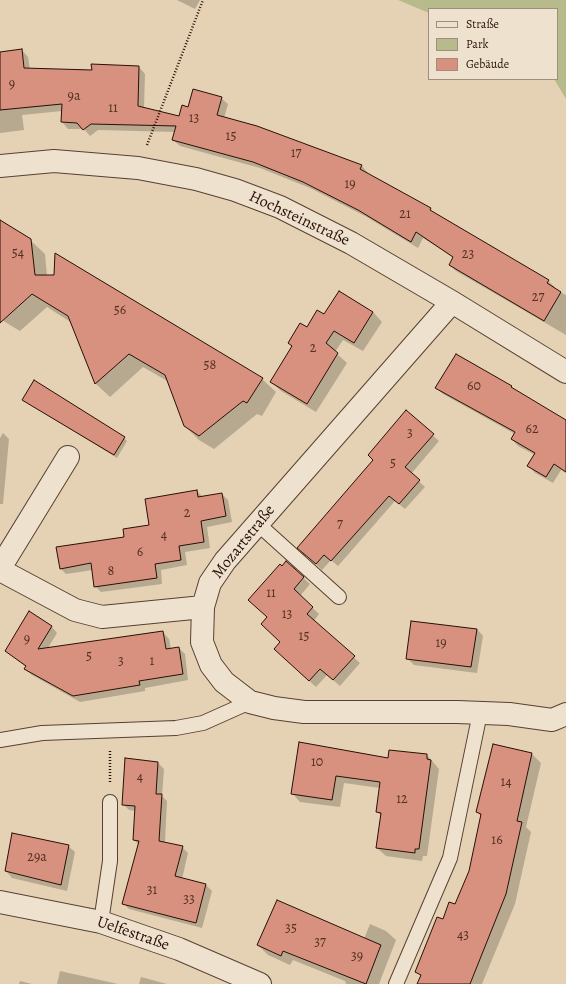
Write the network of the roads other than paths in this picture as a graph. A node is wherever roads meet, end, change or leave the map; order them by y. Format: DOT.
graph roads {
  1 [pos="0,166"];
  2 [pos="452,302"];
  3 [pos="566,372"];
  4 [pos="68,457"];
  5 [pos="258,524"];
  6 [pos="0,569"];
  7 [pos="339,598"];
  8 [pos="202,608"];
  9 [pos="250,702"];
  10 [pos="480,713"];
  11 [pos="566,714"];
  12 [pos="0,740"];
  13 [pos="110,802"];
  14 [pos="0,902"];
  15 [pos="101,922"];
  16 [pos="260,984"];
  17 [pos="396,984"];
  1 -- 2 [label="street, Hochsteinstraße"];
  2 -- 3 [label="street, Hochsteinstraße"];
  2 -- 5 [label="street, Mozartstraße"];
  4 -- 6 [label="street"];
  5 -- 7 [label="lane"];
  5 -- 8 [label="street, Mozartstraße"];
  6 -- 8 [label="street"];
  8 -- 9 [label="street, Mozartstraße"];
  9 -- 10 [label="street, Mozartstraße"];
  9 -- 12 [label="lane"];
  10 -- 11 [label="street, Mozartstraße"];
  10 -- 17 [label="lane"];
  13 -- 15 [label="lane"];
  14 -- 15 [label="street, Uelfestraße"];
  15 -- 16 [label="street, Uelfestraße"];
}
